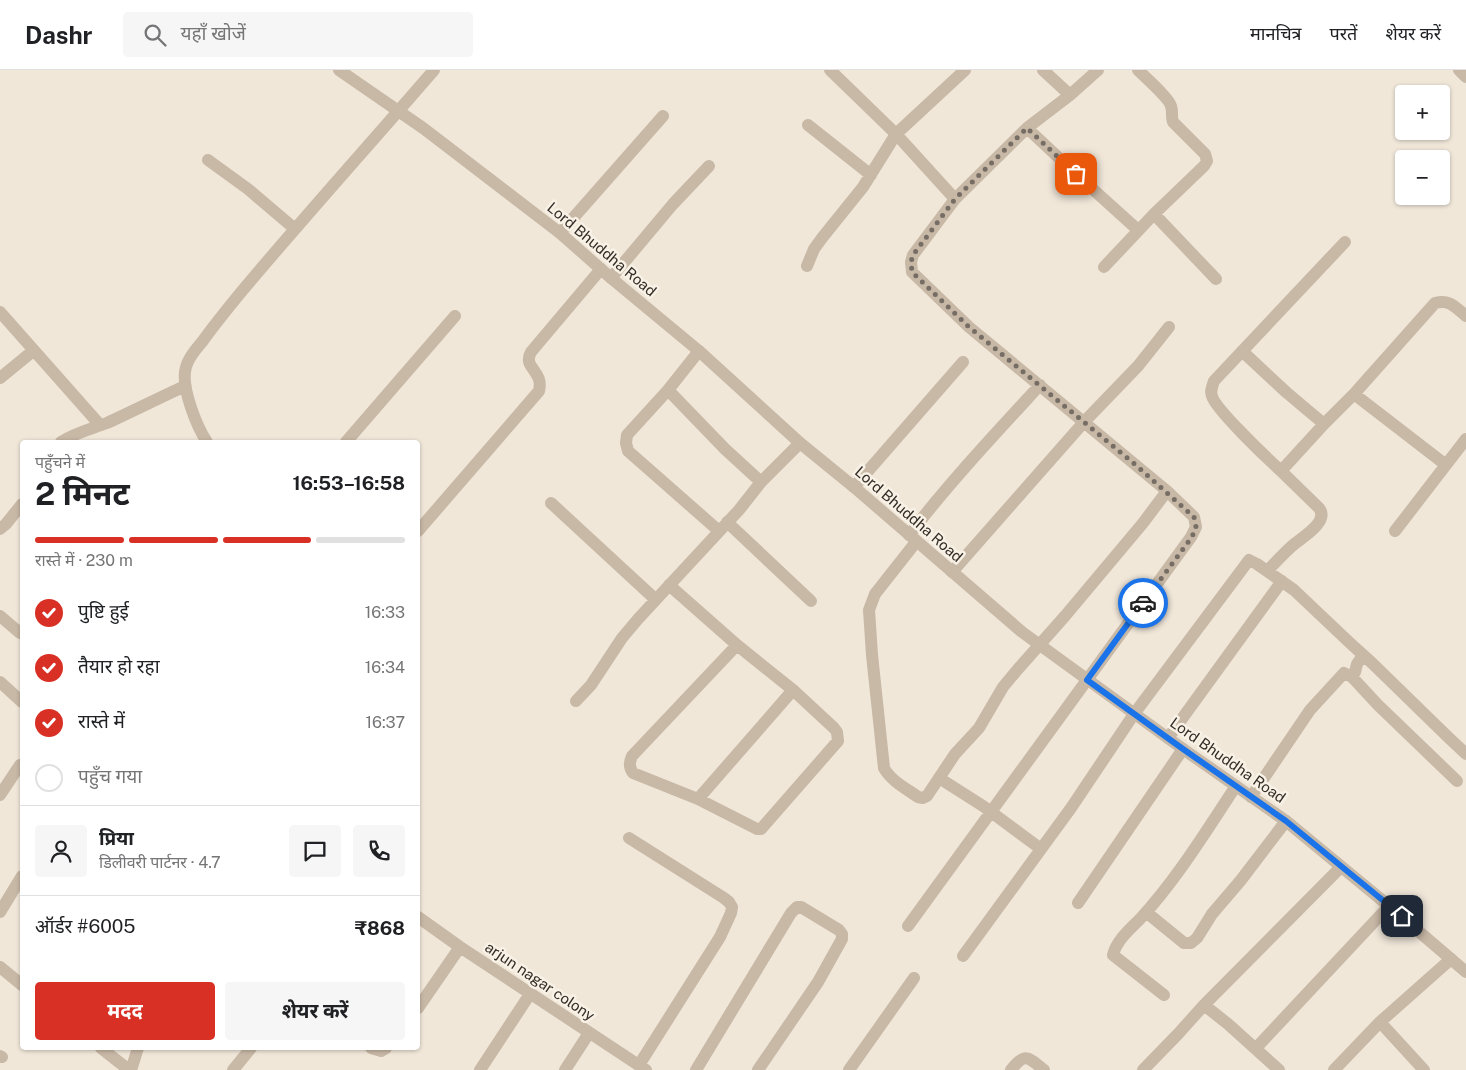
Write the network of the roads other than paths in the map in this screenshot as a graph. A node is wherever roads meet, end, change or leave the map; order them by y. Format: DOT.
graph roads {
  1 [pos="339,70"];
  2 [pos="434,70"];
  3 [pos="830,70"];
  4 [pos="944,70"];
  5 [pos="964,70"];
  6 [pos="1043,70"];
  7 [pos="1098,70"];
  8 [pos="1138,70"];
  9 [pos="1459,70"];
  10 [pos="1466,77"];
  11 [pos="955,79"];
  12 [pos="1070,95"];
  13 [pos="399,111"];
  14 [pos="663,116"];
  15 [pos="808,125"];
  16 [pos="1027,128"];
  17 [pos="896,134"];
  18 [pos="208,160"];
  19 [pos="709,166"];
  20 [pos="871,175"];
  21 [pos="955,199"];
  22 [pos="1154,214"];
  23 [pos="295,229"];
  24 [pos="1138,230"];
  25 [pos="560,233"];
  26 [pos="1345,242"];
  27 [pos="807,266"];
  28 [pos="1104,267"];
  29 [pos="601,270"];
  30 [pos="611,278"];
  31 [pos="1216,279"];
  32 [pos="0,312"];
  33 [pos="455,316"];
  34 [pos="1466,316"];
  35 [pos="1168,328"];
  36 [pos="33,351"];
  37 [pos="699,351"];
  38 [pos="1242,351"];
  39 [pos="963,362"];
  40 [pos="0,378"];
  41 [pos="1040,385"];
  42 [pos="185,386"];
  43 [pos="668,390"];
  44 [pos="1354,394"];
  45 [pos="1084,422"];
  46 [pos="1324,424"];
  47 [pos="100,426"];
  48 [pos="1466,439"];
  49 [pos="64,440"];
  50 [pos="206,440"];
  51 [pos="348,440"];
  52 [pos="800,443"];
  53 [pos="1446,465"];
  54 [pos="1281,471"];
  55 [pos="761,482"];
  56 [pos="854,487"];
  57 [pos="1167,491"];
  58 [pos="552,503"];
  59 [pos="20,506"];
  60 [pos="723,526"];
  61 [pos="0,529"];
  62 [pos="420,529"];
  63 [pos="1395,531"];
  64 [pos="912,538"];
  65 [pos="1267,571"];
  66 [pos="952,572"];
  67 [pos="1282,581"];
  68 [pos="669,585"];
  69 [pos="655,599"];
  70 [pos="811,601"];
  71 [pos="0,616"];
  72 [pos="20,633"];
  73 [pos="1040,644"];
  74 [pos="737,645"];
  75 [pos="1363,655"];
  76 [pos="1352,677"];
  77 [pos="1087,680"];
  78 [pos="0,682"];
  79 [pos="793,690"];
  80 [pos="20,700"];
  81 [pos="576,701"];
  82 [pos="1134,714"];
  83 [pos="1168,738"];
  84 [pos="1183,749"];
  85 [pos="1466,754"];
  86 [pos="20,765"];
  87 [pos="940,778"];
  88 [pos="1456,781"];
  89 [pos="1236,786"];
  90 [pos="0,795"];
  91 [pos="1251,797"];
  92 [pos="698,800"];
  93 [pos="991,812"];
  94 [pos="1286,821"];
  95 [pos="629,838"];
  96 [pos="1041,849"];
  97 [pos="1341,867"];
  98 [pos="20,879"];
  99 [pos="1078,903"];
  100 [pos="1389,906"];
  101 [pos="0,912"];
  102 [pos="1146,912"];
  103 [pos="420,918"];
  104 [pos="908,926"];
  105 [pos="460,947"];
  106 [pos="964,956"];
  107 [pos="1451,959"];
  108 [pos="0,967"];
  109 [pos="1465,970"];
  110 [pos="914,978"];
  111 [pos="20,983"];
  112 [pos="530,994"];
  113 [pos="1164,995"];
  114 [pos="420,1005"];
  115 [pos="1204,1005"];
  116 [pos="1380,1022"];
  117 [pos="589,1033"];
  118 [pos="1256,1048"];
  119 [pos="104,1050"];
  120 [pos="137,1050"];
  121 [pos="249,1050"];
  122 [pos="643,1068"];
  123 [pos="130,1070"];
  124 [pos="233,1070"];
  125 [pos="480,1070"];
  126 [pos="565,1070"];
  127 [pos="696,1070"];
  128 [pos="758,1070"];
  129 [pos="849,1070"];
  130 [pos="1011,1070"];
  131 [pos="1044,1070"];
  132 [pos="1143,1070"];
  133 [pos="1279,1070"];
  134 [pos="1334,1070"];
  135 [pos="1424,1070"];
  1 -- 13 [label="street, Lord Bhuddha Road"];
  2 -- 13 [label="street"];
  3 -- 17 [label="street"];
  4 -- 11 [label="street"];
  5 -- 11 [label="street"];
  6 -- 12 [label="street"];
  7 -- 12 [label="street"];
  8 -- 22 [label="street"];
  9 -- 10 [label="street"];
  11 -- 17 [label="street"];
  12 -- 16 [label="street"];
  13 -- 23 [label="street"];
  13 -- 25 [label="street, Lord Bhuddha Road"];
  14 -- 25 [label="street"];
  15 -- 20 [label="street"];
  16 -- 21 [label="street"];
  16 -- 24 [label="street"];
  17 -- 20 [label="street"];
  17 -- 21 [label="street"];
  18 -- 23 [label="street"];
  19 -- 30 [label="street"];
  20 -- 27 [label="street"];
  21 -- 41 [label="street"];
  22 -- 24 [label="street"];
  22 -- 31 [label="street"];
  23 -- 42 [label="street"];
  24 -- 28 [label="street"];
  25 -- 29 [label="street, Lord Bhuddha Road"];
  26 -- 38 [label="street"];
  29 -- 30 [label="street, Lord Bhuddha Road"];
  29 -- 62 [label="street"];
  30 -- 37 [label="street, Lord Bhuddha Road"];
  32 -- 36 [label="street"];
  33 -- 51 [label="street"];
  34 -- 44 [label="street"];
  35 -- 45 [label="street"];
  36 -- 40 [label="street"];
  36 -- 47 [label="street"];
  37 -- 43 [label="street"];
  37 -- 52 [label="street, Lord Bhuddha Road"];
  38 -- 46 [label="street"];
  38 -- 54 [label="street"];
  39 -- 56 [label="street"];
  41 -- 45 [label="street"];
  41 -- 64 [label="street"];
  42 -- 47 [label="street"];
  42 -- 50 [label="street"];
  43 -- 55 [label="street"];
  43 -- 60 [label="street"];
  44 -- 46 [label="street"];
  44 -- 53 [label="street"];
  45 -- 57 [label="street"];
  45 -- 66 [label="street"];
  46 -- 54 [label="street"];
  47 -- 49 [label="street"];
  48 -- 53 [label="street"];
  52 -- 55 [label="street"];
  52 -- 56 [label="street, Lord Bhuddha Road"];
  53 -- 63 [label="street"];
  54 -- 65 [label="street"];
  55 -- 60 [label="street"];
  56 -- 64 [label="street, Lord Bhuddha Road"];
  57 -- 73 [label="street"];
  57 -- 77 [label="street"];
  58 -- 69 [label="street"];
  59 -- 61 [label="street"];
  60 -- 68 [label="street"];
  60 -- 70 [label="street"];
  64 -- 66 [label="street, Lord Bhuddha Road"];
  64 -- 87 [label="street"];
  65 -- 67 [label="street"];
  65 -- 82 [label="street"];
  66 -- 73 [label="street, Lord Bhuddha Road"];
  67 -- 75 [label="street"];
  67 -- 83 [label="street"];
  68 -- 69 [label="street"];
  68 -- 74 [label="street"];
  69 -- 81 [label="street"];
  71 -- 72 [label="street"];
  73 -- 77 [label="street, Lord Bhuddha Road"];
  73 -- 87 [label="street"];
  74 -- 79 [label="street"];
  74 -- 92 [label="street"];
  75 -- 76 [label="street"];
  75 -- 85 [label="street"];
  76 -- 88 [label="street"];
  76 -- 91 [label="street"];
  77 -- 82 [label="street, Lord Bhuddha Road"];
  77 -- 93 [label="street"];
  78 -- 80 [label="street"];
  79 -- 92 [label="street"];
  79 -- 92 [label="street"];
  82 -- 83 [label="street, Lord Bhuddha Road"];
  82 -- 96 [label="street"];
  83 -- 84 [label="street, Lord Bhuddha Road"];
  84 -- 89 [label="street, Lord Bhuddha Road"];
  84 -- 99 [label="street"];
  86 -- 90 [label="street"];
  87 -- 93 [label="street"];
  89 -- 91 [label="street, Lord Bhuddha Road"];
  89 -- 102 [label="street"];
  91 -- 94 [label="street, Lord Bhuddha Road"];
  93 -- 96 [label="street"];
  93 -- 104 [label="street"];
  94 -- 97 [label="street, Lord Bhuddha Road"];
  94 -- 102 [label="street"];
  95 -- 122 [label="street"];
  96 -- 106 [label="street"];
  97 -- 100 [label="street, Lord Bhuddha Road"];
  97 -- 115 [label="street"];
  98 -- 101 [label="street"];
  100 -- 107 [label="street, Lord Bhuddha Road"];
  100 -- 118 [label="street"];
  102 -- 113 [label="street"];
  103 -- 105 [label="street, arjun nagar colony"];
  105 -- 112 [label="street, arjun nagar colony"];
  105 -- 114 [label="street"];
  107 -- 109 [label="street, Lord Bhuddha Road"];
  107 -- 116 [label="street"];
  108 -- 111 [label="street"];
  110 -- 129 [label="street"];
  112 -- 117 [label="street, arjun nagar colony"];
  112 -- 125 [label="street"];
  115 -- 118 [label="street"];
  115 -- 132 [label="street"];
  116 -- 134 [label="street"];
  116 -- 135 [label="street"];
  117 -- 122 [label="street, arjun nagar colony"];
  117 -- 126 [label="street"];
  118 -- 133 [label="street"];
  119 -- 123 [label="street"];
  120 -- 123 [label="street"];
  121 -- 124 [label="street"];
  127 -- 128 [label="street"];
  130 -- 131 [label="street"];
}
